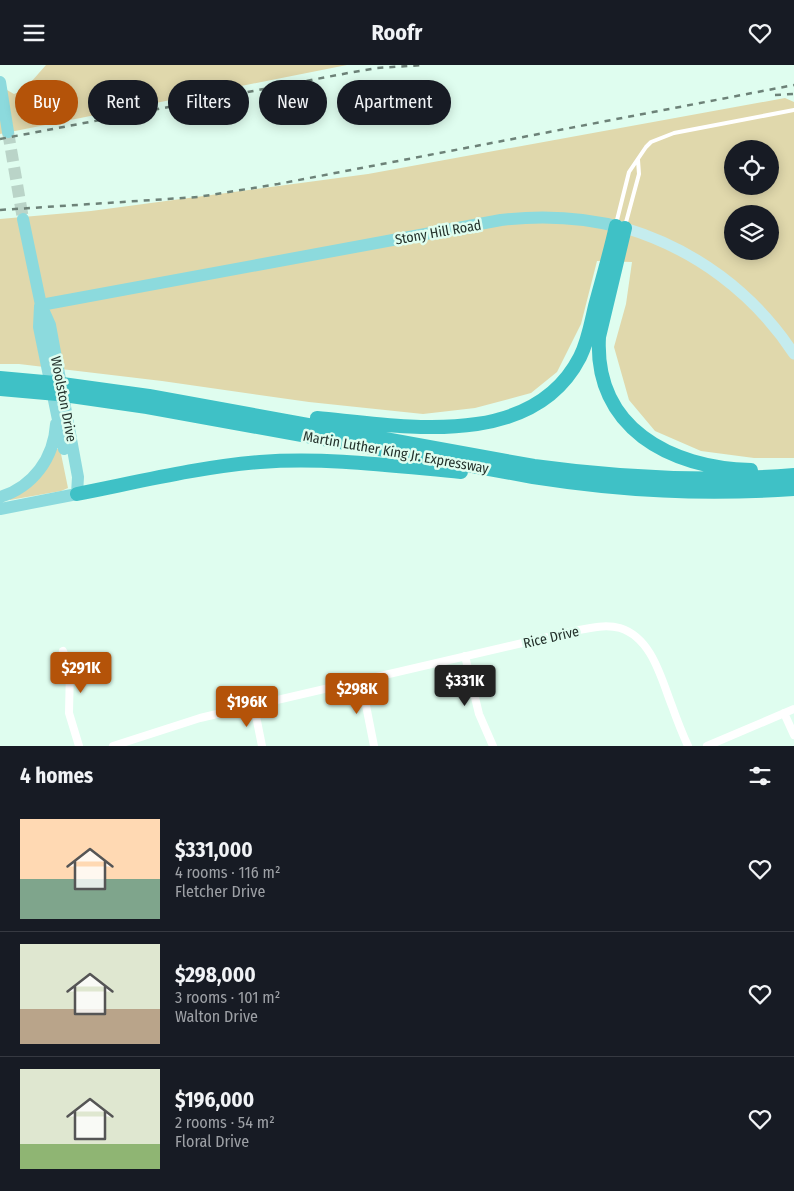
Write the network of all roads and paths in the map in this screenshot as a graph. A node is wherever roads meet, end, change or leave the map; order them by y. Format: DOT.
graph roads {
  1 [pos="0,82"];
  2 [pos="794,110"];
  3 [pos="8,132"];
  4 [pos="638,160"];
  5 [pos="23,219"];
  6 [pos="620,227"];
  7 [pos="40,305"];
  8 [pos="794,354"];
  9 [pos="0,378"];
  10 [pos="28,386"];
  11 [pos="0,389"];
  12 [pos="84,392"];
  13 [pos="228,410"];
  14 [pos="55,412"];
  15 [pos="794,473"];
  16 [pos="562,481"];
  17 [pos="794,489"];
  18 [pos="77,494"];
  19 [pos="0,497"];
  20 [pos="0,509"];
  21 [pos="63,651"];
  22 [pos="465,656"];
  23 [pos="361,680"];
  24 [pos="254,706"];
  25 [pos="794,709"];
  26 [pos="784,713"];
  27 [pos="794,735"];
  28 [pos="135,743"];
  29 [pos="79,746"];
  30 [pos="113,746"];
  31 [pos="262,746"];
  32 [pos="374,746"];
  33 [pos="493,746"];
  34 [pos="688,746"];
  35 [pos="707,746"];
  1 -- 3 [label="main road"];
  2 -- 4 [label="lane"];
  4 -- 6 [label="lane"];
  4 -- 6 [label="lane"];
  5 -- 7 [label="main road, Woolston Drive"];
  6 -- 7 [label="main road, Stony Hill Road"];
  6 -- 8 [label="street, Stony Hill Road"];
  6 -- 13 [label="highway"];
  6 -- 15 [label="highway"];
  7 -- 14 [label="main road, Woolston Drive"];
  7 -- 18 [label="main road, Woolston Drive"];
  9 -- 10 [label="highway, Martin Luther King Jr. Expressway"];
  10 -- 11 [label="highway, Martin Luther King Jr. Expressway"];
  10 -- 12 [label="highway, Martin Luther King Jr. Expressway"];
  12 -- 13 [label="highway, Martin Luther King Jr. Expressway"];
  12 -- 16 [label="highway, Martin Luther King Jr. Expressway"];
  13 -- 15 [label="highway, Martin Luther King Jr. Expressway"];
  14 -- 18 [label="main road, Woolston Drive"];
  14 -- 19 [label="main road, Woolston Drive"];
  16 -- 17 [label="highway, Martin Luther King Jr. Expressway"];
  16 -- 18 [label="highway"];
  18 -- 20 [label="main road"];
  21 -- 29 [label="street"];
  22 -- 23 [label="street, Rice Drive"];
  22 -- 33 [label="street"];
  22 -- 34 [label="street, Rice Drive"];
  23 -- 24 [label="street, Rice Drive"];
  23 -- 32 [label="street"];
  24 -- 28 [label="street, Rice Drive"];
  24 -- 31 [label="street"];
  25 -- 26 [label="street"];
  26 -- 27 [label="street"];
  26 -- 35 [label="street"];
  28 -- 30 [label="street, Rice Drive"];
}
